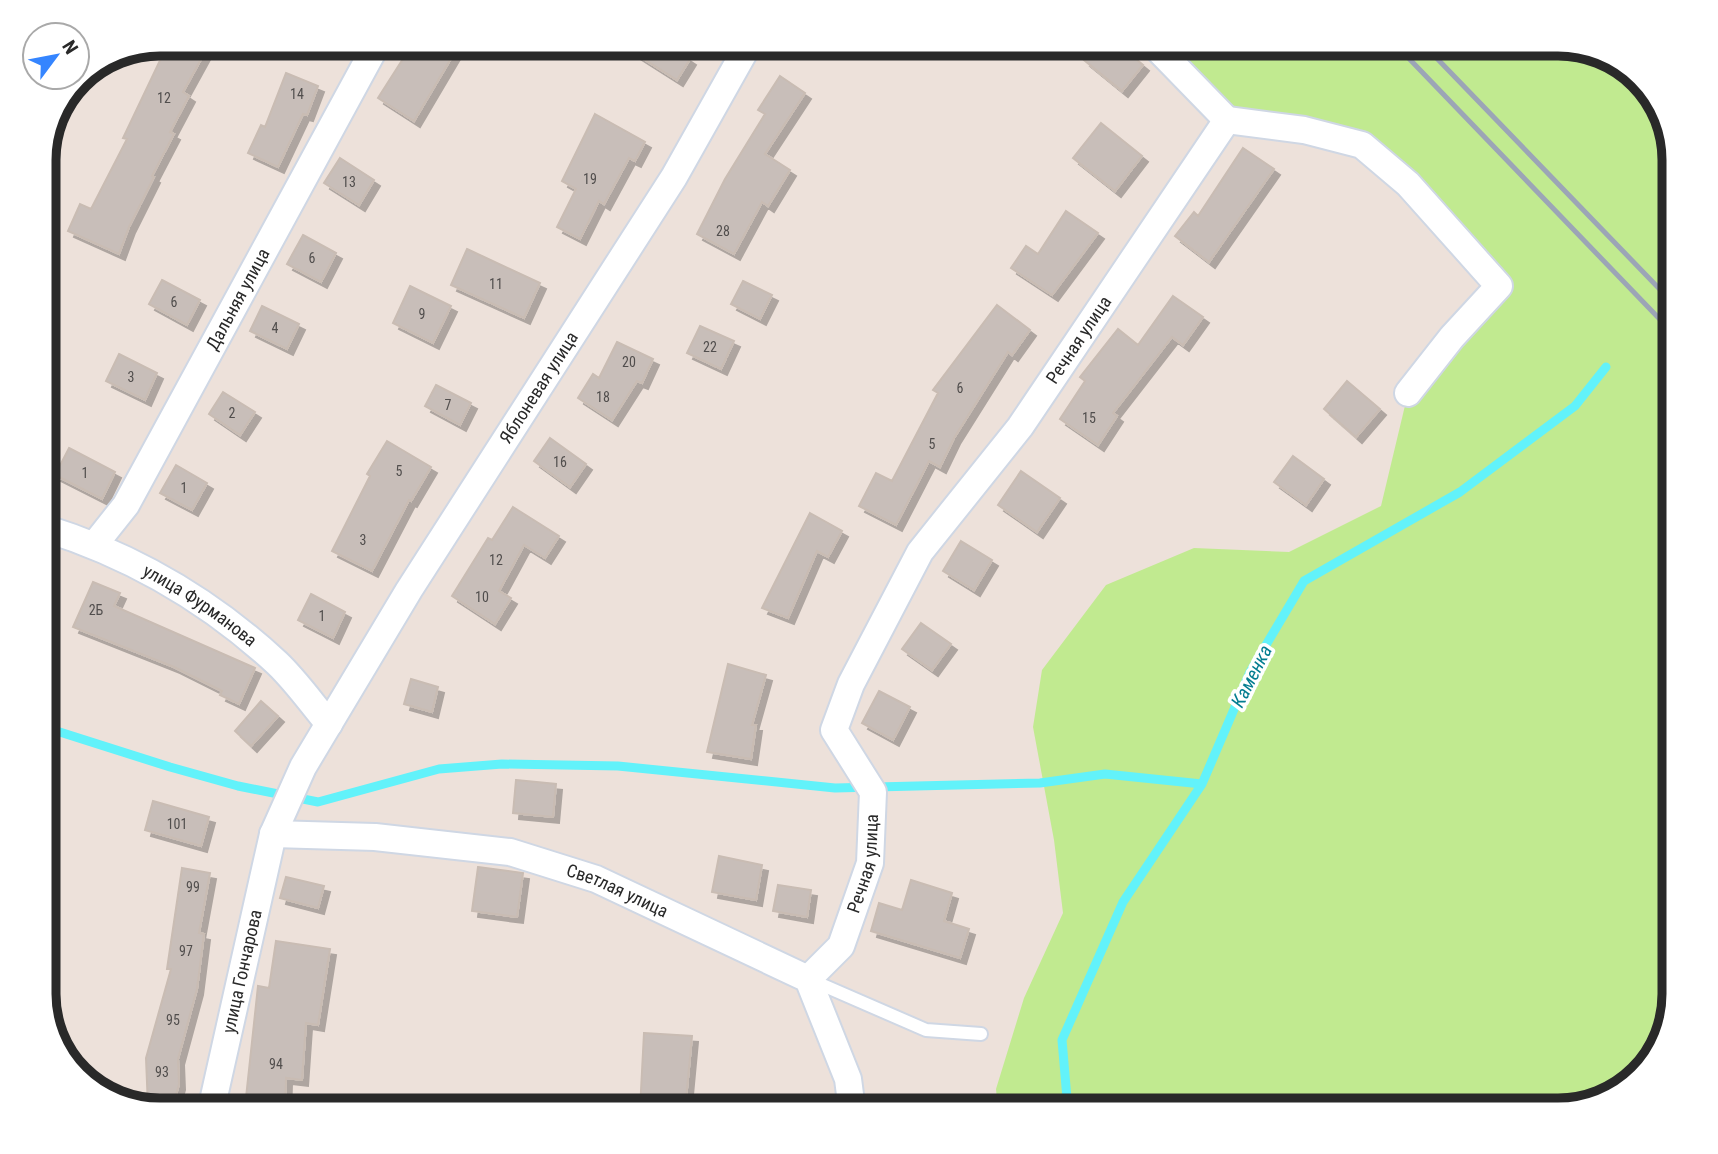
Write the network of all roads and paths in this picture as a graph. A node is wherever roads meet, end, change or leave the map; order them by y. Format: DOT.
graph roads {
  1 [pos="370,56"];
  2 [pos="742,56"];
  3 [pos="1165,56"];
  4 [pos="1227,120"];
  5 [pos="1408,393"];
  6 [pos="56,532"];
  7 [pos="95,544"];
  8 [pos="329,724"];
  9 [pos="303,767"];
  10 [pos="273,834"];
  11 [pos="808,979"];
  12 [pos="981,1034"];
  13 [pos="214,1098"];
  14 [pos="850,1098"];
  1 -- 7 [label="street, Дальняя улица"];
  2 -- 8 [label="street, Яблоневая улица"];
  3 -- 4 [label="street"];
  4 -- 5 [label="street"];
  4 -- 11 [label="street, Речная улица"];
  6 -- 7 [label="street, улица Фурманова"];
  7 -- 8 [label="street, улица Фурманова"];
  8 -- 9 [label="street, Яблоневая улица"];
  9 -- 10 [label="street, улица Гончарова"];
  10 -- 11 [label="street, Светлая улица"];
  10 -- 13 [label="street, улица Гончарова"];
  11 -- 12 [label="lane"];
  11 -- 14 [label="street"];
}
